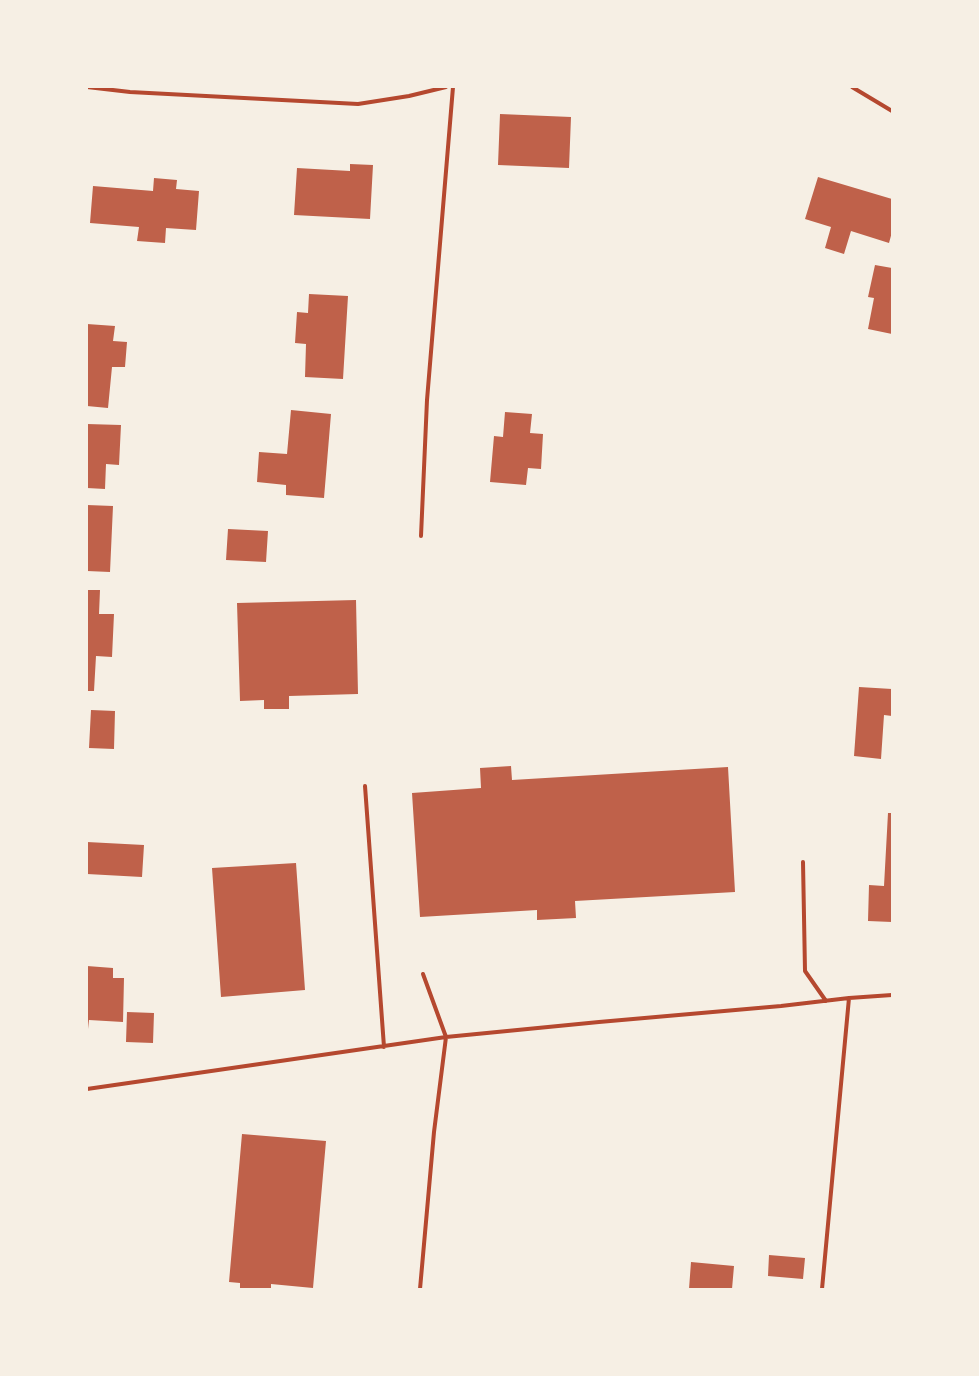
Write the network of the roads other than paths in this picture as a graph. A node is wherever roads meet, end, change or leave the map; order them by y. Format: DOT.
graph roads {
  1 [pos="87,87"];
  2 [pos="446,87"];
  3 [pos="453,87"];
  4 [pos="852,87"];
  5 [pos="892,111"];
  6 [pos="421,536"];
  7 [pos="365,786"];
  8 [pos="803,862"];
  9 [pos="423,974"];
  10 [pos="892,994"];
  11 [pos="849,998"];
  12 [pos="826,1001"];
  13 [pos="446,1038"];
  14 [pos="384,1047"];
  15 [pos="87,1089"];
  16 [pos="420,1289"];
  17 [pos="822,1289"];
  1 -- 2 [label="street"];
  3 -- 6 [label="street"];
  4 -- 5 [label="street"];
  7 -- 14 [label="street"];
  8 -- 12 [label="street"];
  9 -- 13 [label="street"];
  10 -- 11 [label="street"];
  11 -- 12 [label="street"];
  11 -- 17 [label="street"];
  12 -- 13 [label="street"];
  13 -- 14 [label="street"];
  13 -- 16 [label="street"];
  14 -- 15 [label="street"];
}
